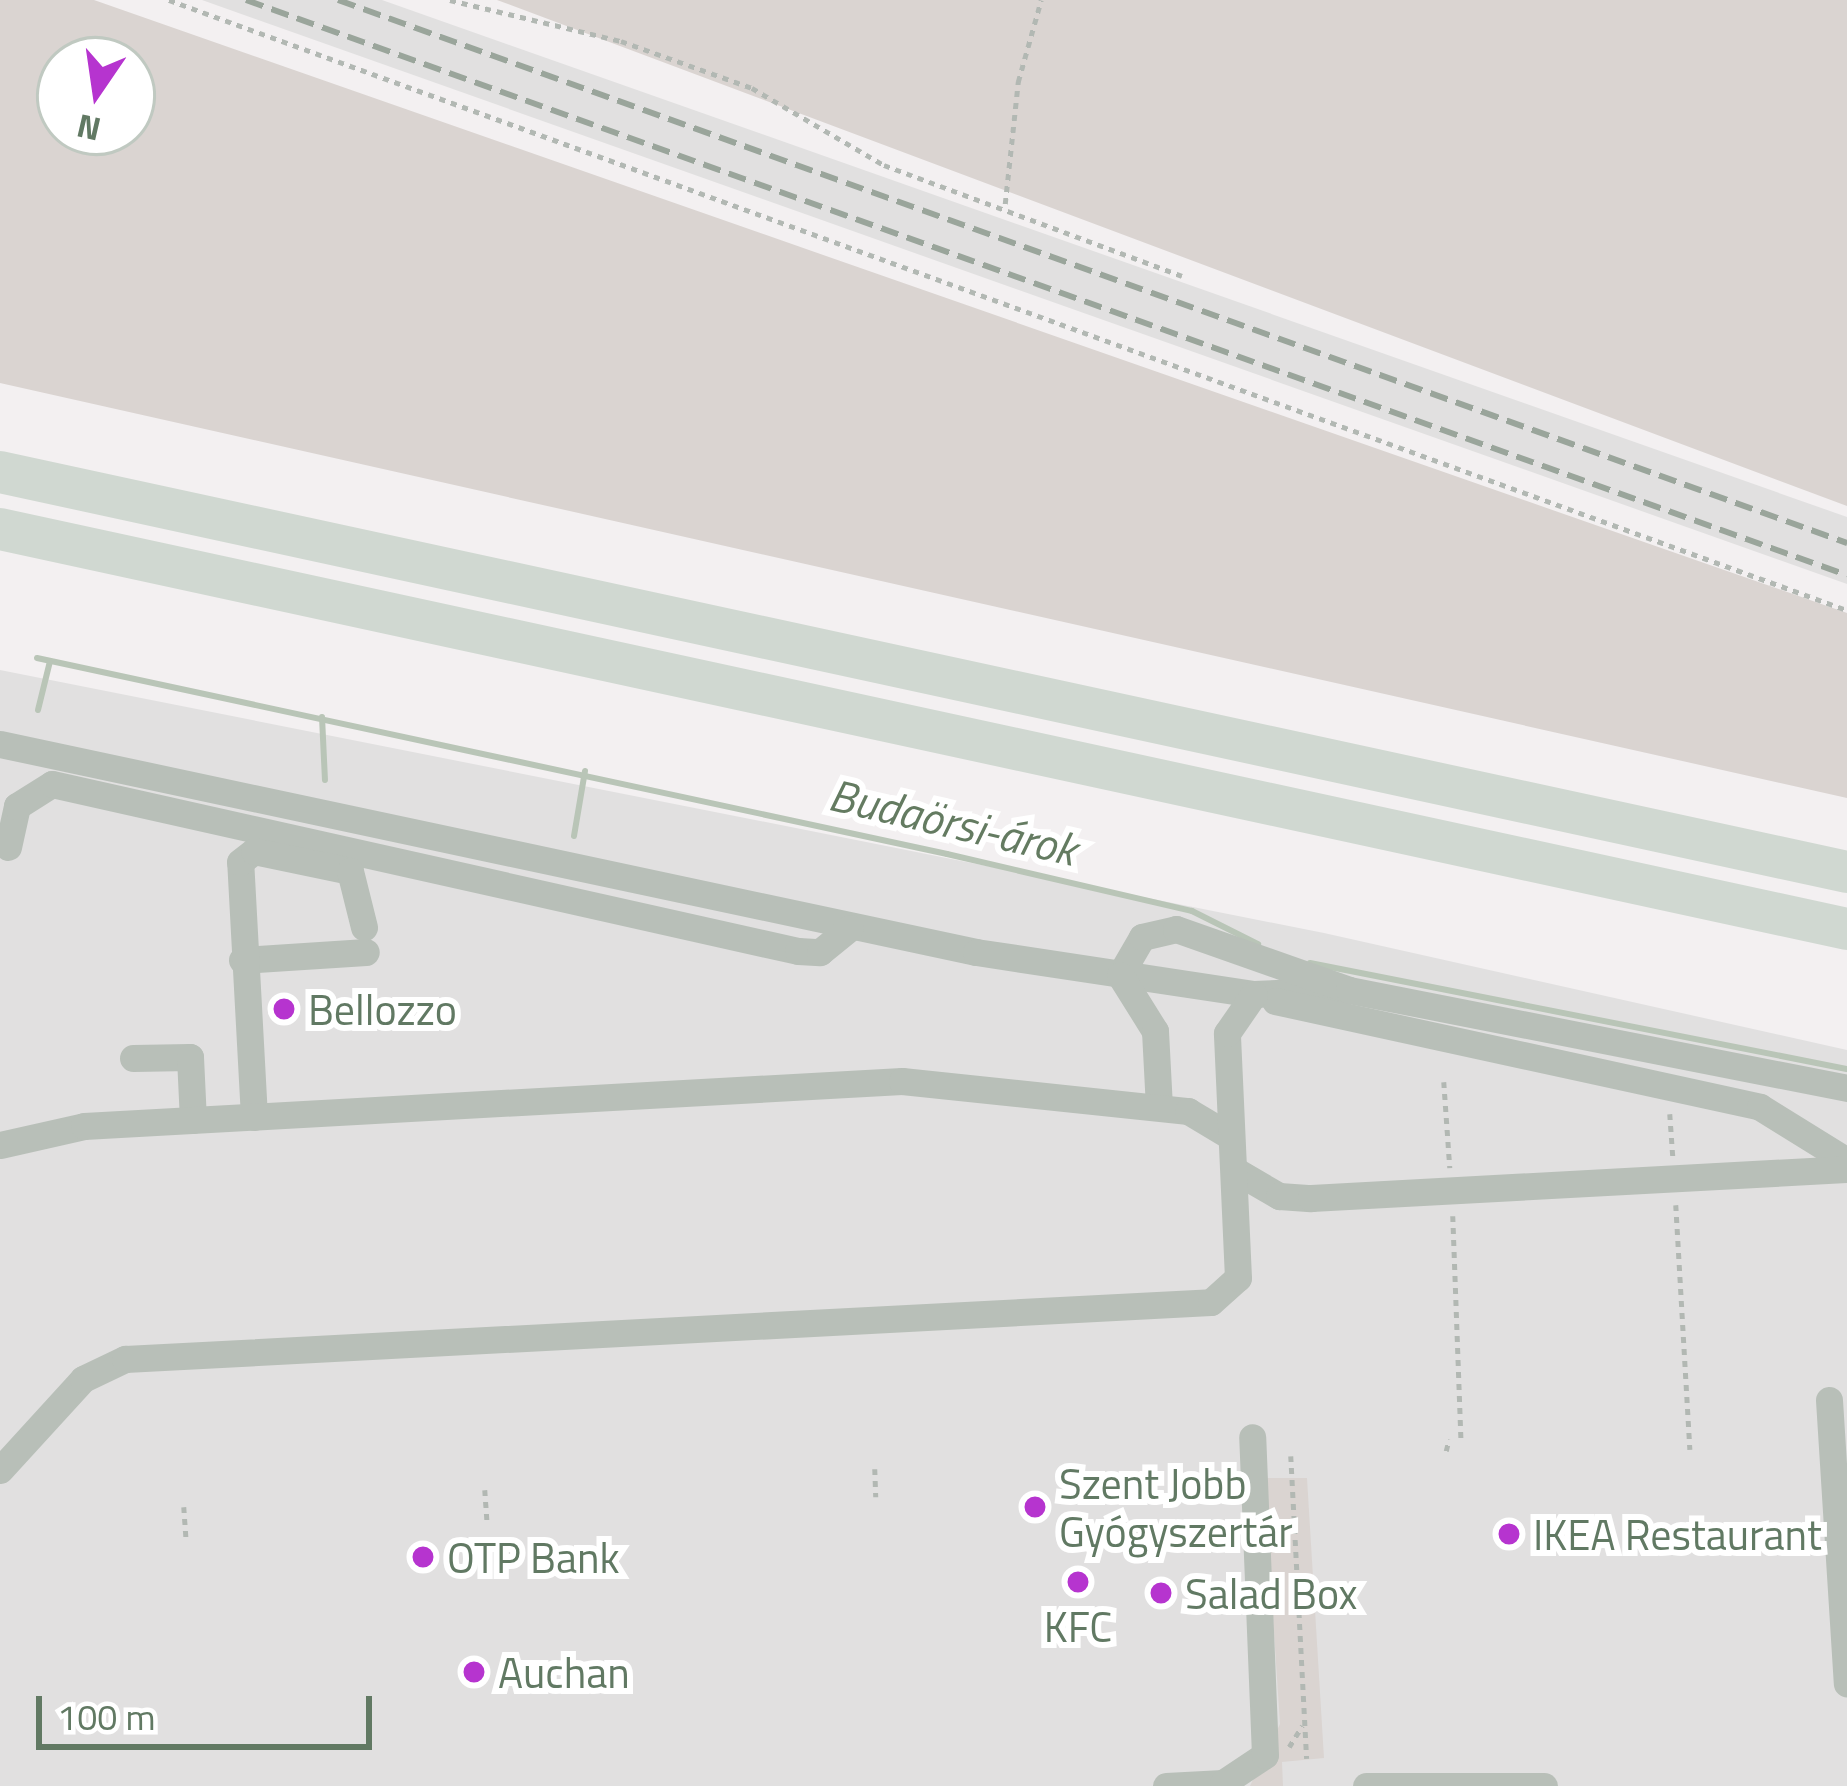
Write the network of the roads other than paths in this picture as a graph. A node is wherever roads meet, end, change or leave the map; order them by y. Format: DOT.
graph roads {
  1 [pos="0,472"];
  2 [pos="0,529"];
  3 [pos="0,540"];
  4 [pos="90,548"];
  5 [pos="0,744"];
  6 [pos="8,848"];
  7 [pos="1847,872"];
  8 [pos="850,928"];
  9 [pos="1847,929"];
  10 [pos="242,960"];
  11 [pos="1120,975"];
  12 [pos="1349,990"];
  13 [pos="1254,994"];
  14 [pos="1160,1057"];
  15 [pos="133,1058"];
  16 [pos="1847,1088"];
  17 [pos="1107,1101"];
  18 [pos="1160,1107"];
  19 [pos="254,1117"];
  20 [pos="1784,1118"];
  21 [pos="193,1120"];
  22 [pos="1230,1136"];
  23 [pos="1810,1140"];
  24 [pos="0,1145"];
  25 [pos="1847,1165"];
  26 [pos="1236,1171"];
  27 [pos="1813,1171"];
  28 [pos="1764,1174"];
  29 [pos="1279,1196"];
  30 [pos="1239,1235"];
  31 [pos="1829,1400"];
  32 [pos="1252,1438"];
  33 [pos="0,1470"];
  34 [pos="1847,1683"];
  35 [pos="1419,1785"];
  36 [pos="1166,1786"];
  37 [pos="1366,1786"];
  38 [pos="1544,1786"];
  1 -- 7 [label="highway"];
  2 -- 4 [label="highway"];
  3 -- 4 [label="highway"];
  4 -- 9 [label="highway"];
  5 -- 8 [label="street"];
  6 -- 8 [label="street"];
  8 -- 11 [label="street"];
  10 -- 10 [label="street"];
  10 -- 19 [label="street"];
  11 -- 12 [label="street"];
  11 -- 13 [label="street"];
  11 -- 14 [label="street"];
  12 -- 13 [label="street"];
  12 -- 16 [label="street"];
  13 -- 20 [label="street"];
  13 -- 22 [label="street"];
  14 -- 17 [label="street"];
  14 -- 18 [label="street"];
  15 -- 21 [label="street"];
  17 -- 18 [label="street"];
  17 -- 19 [label="street"];
  18 -- 22 [label="street"];
  19 -- 21 [label="street"];
  20 -- 23 [label="street"];
  20 -- 28 [label="street"];
  21 -- 24 [label="street"];
  22 -- 26 [label="street"];
  23 -- 25 [label="street"];
  23 -- 27 [label="street"];
  25 -- 27 [label="street"];
  26 -- 29 [label="street"];
  26 -- 30 [label="street"];
  27 -- 28 [label="street"];
  28 -- 29 [label="street"];
  29 -- 30 [label="street"];
  30 -- 33 [label="street"];
  31 -- 34 [label="street"];
  32 -- 36 [label="street"];
  35 -- 37 [label="street"];
  35 -- 38 [label="street"];
}
